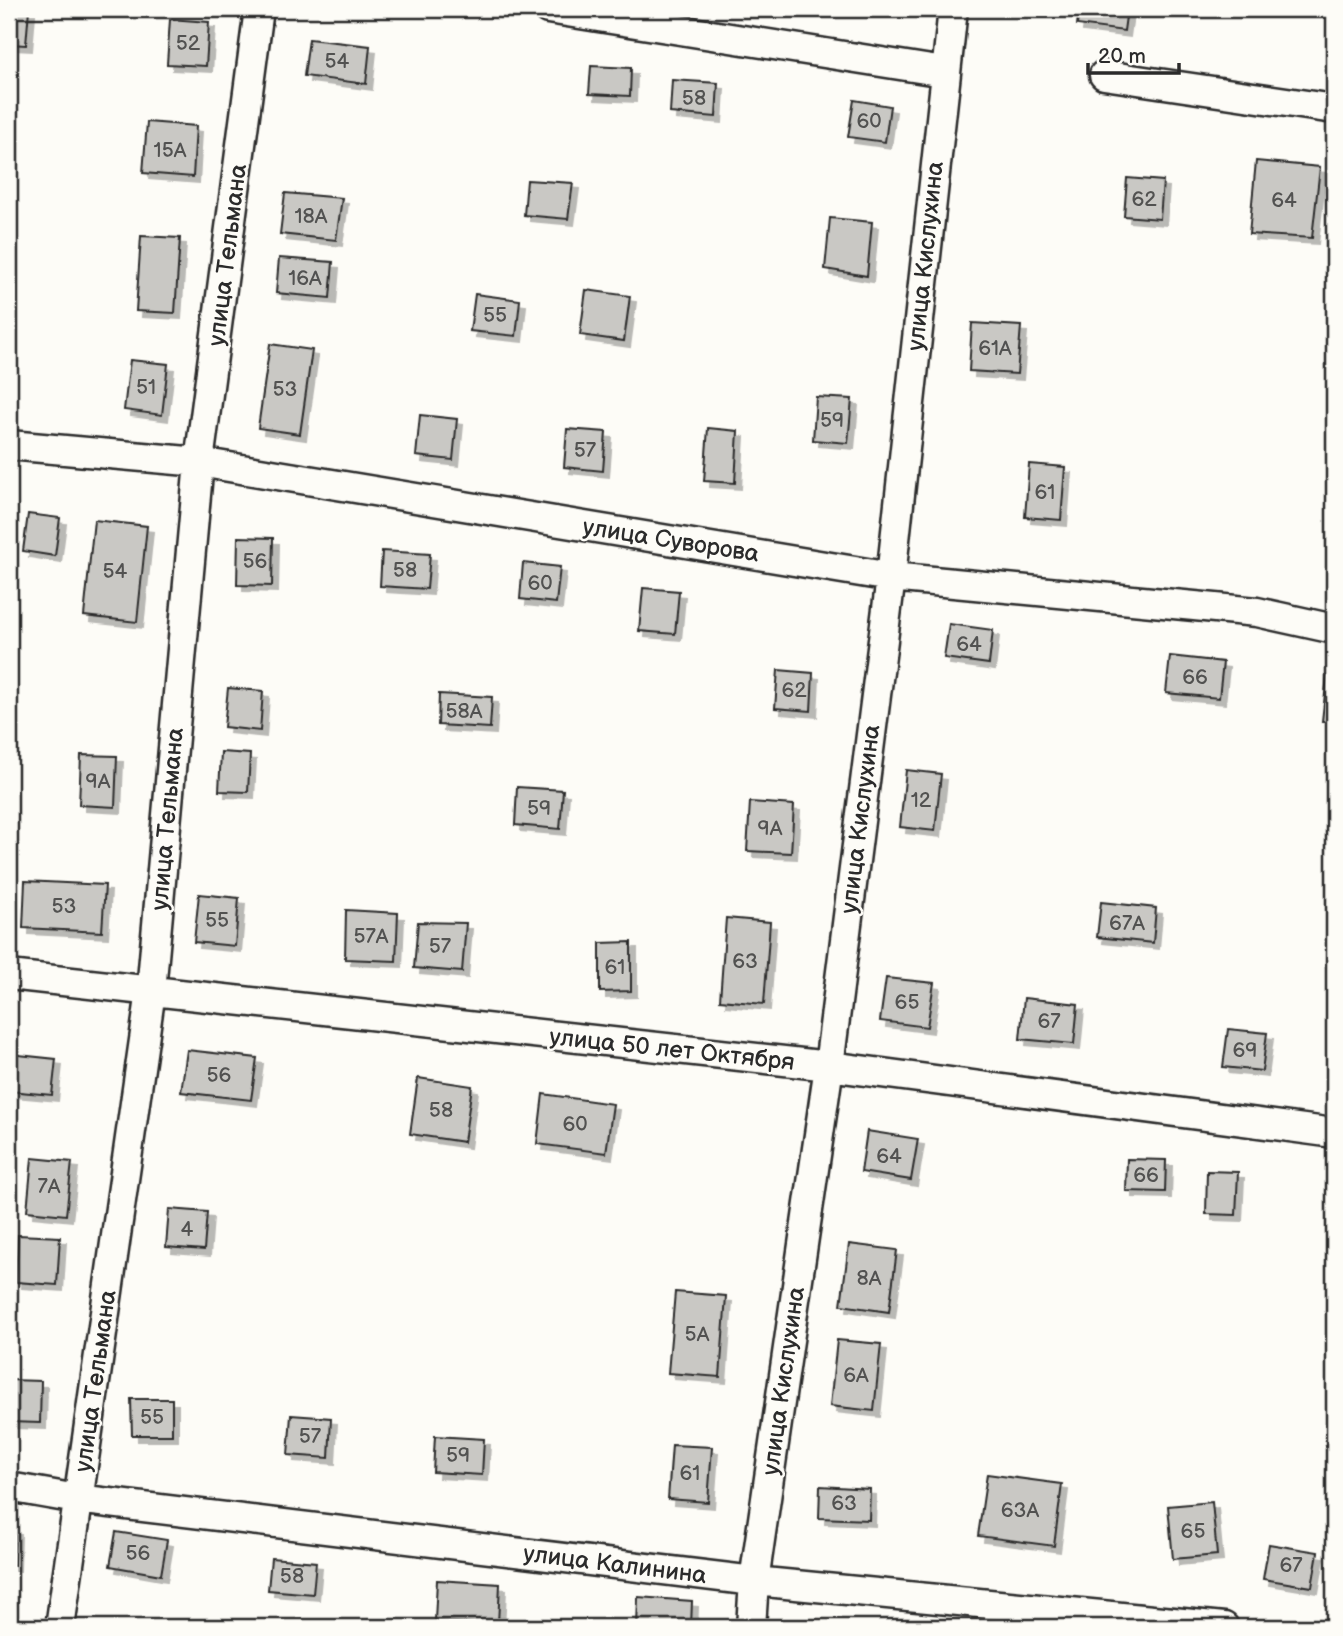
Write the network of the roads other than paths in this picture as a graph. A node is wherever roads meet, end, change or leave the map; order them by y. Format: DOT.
graph roads {
  1 [pos="259,9"];
  2 [pos="548,9"];
  3 [pos="953,9"];
  4 [pos="944,72"];
  5 [pos="1104,75"];
  6 [pos="1334,110"];
  7 [pos="9,445"];
  8 [pos="199,462"];
  9 [pos="891,577"];
  10 [pos="1334,629"];
  11 [pos="9,975"];
  12 [pos="151,991"];
  13 [pos="829,1066"];
  14 [pos="1334,1133"];
  15 [pos="9,1487"];
  16 [pos="77,1499"];
  17 [pos="754,1581"];
  18 [pos="60,1627"];
  19 [pos="751,1627"];
  20 [pos="1224,1627"];
  1 -- 8 [label="street, улица Тельмана"];
  2 -- 4 [label="street"];
  3 -- 4 [label="street, улица Кислухина"];
  4 -- 9 [label="street, улица Кислухина"];
  5 -- 6 [label="street"];
  7 -- 8 [label="street, улица Суворова"];
  8 -- 9 [label="street, улица Суворова"];
  8 -- 12 [label="street, улица Тельмана"];
  9 -- 10 [label="street, улица Суворова"];
  9 -- 13 [label="street, улица Кислухина"];
  11 -- 12 [label="street, улица 50 лет Октября"];
  12 -- 13 [label="street, улица 50 лет Октября"];
  12 -- 16 [label="street, улица Тельмана"];
  13 -- 14 [label="street, улица 50 лет Октября"];
  13 -- 17 [label="street, улица Кислухина"];
  15 -- 16 [label="street, улица Калинина"];
  16 -- 17 [label="street, улица Калинина"];
  16 -- 18 [label="street, улица Тельмана"];
  17 -- 19 [label="street, улица Кислухина"];
  17 -- 20 [label="street, улица Калинина"];
}
